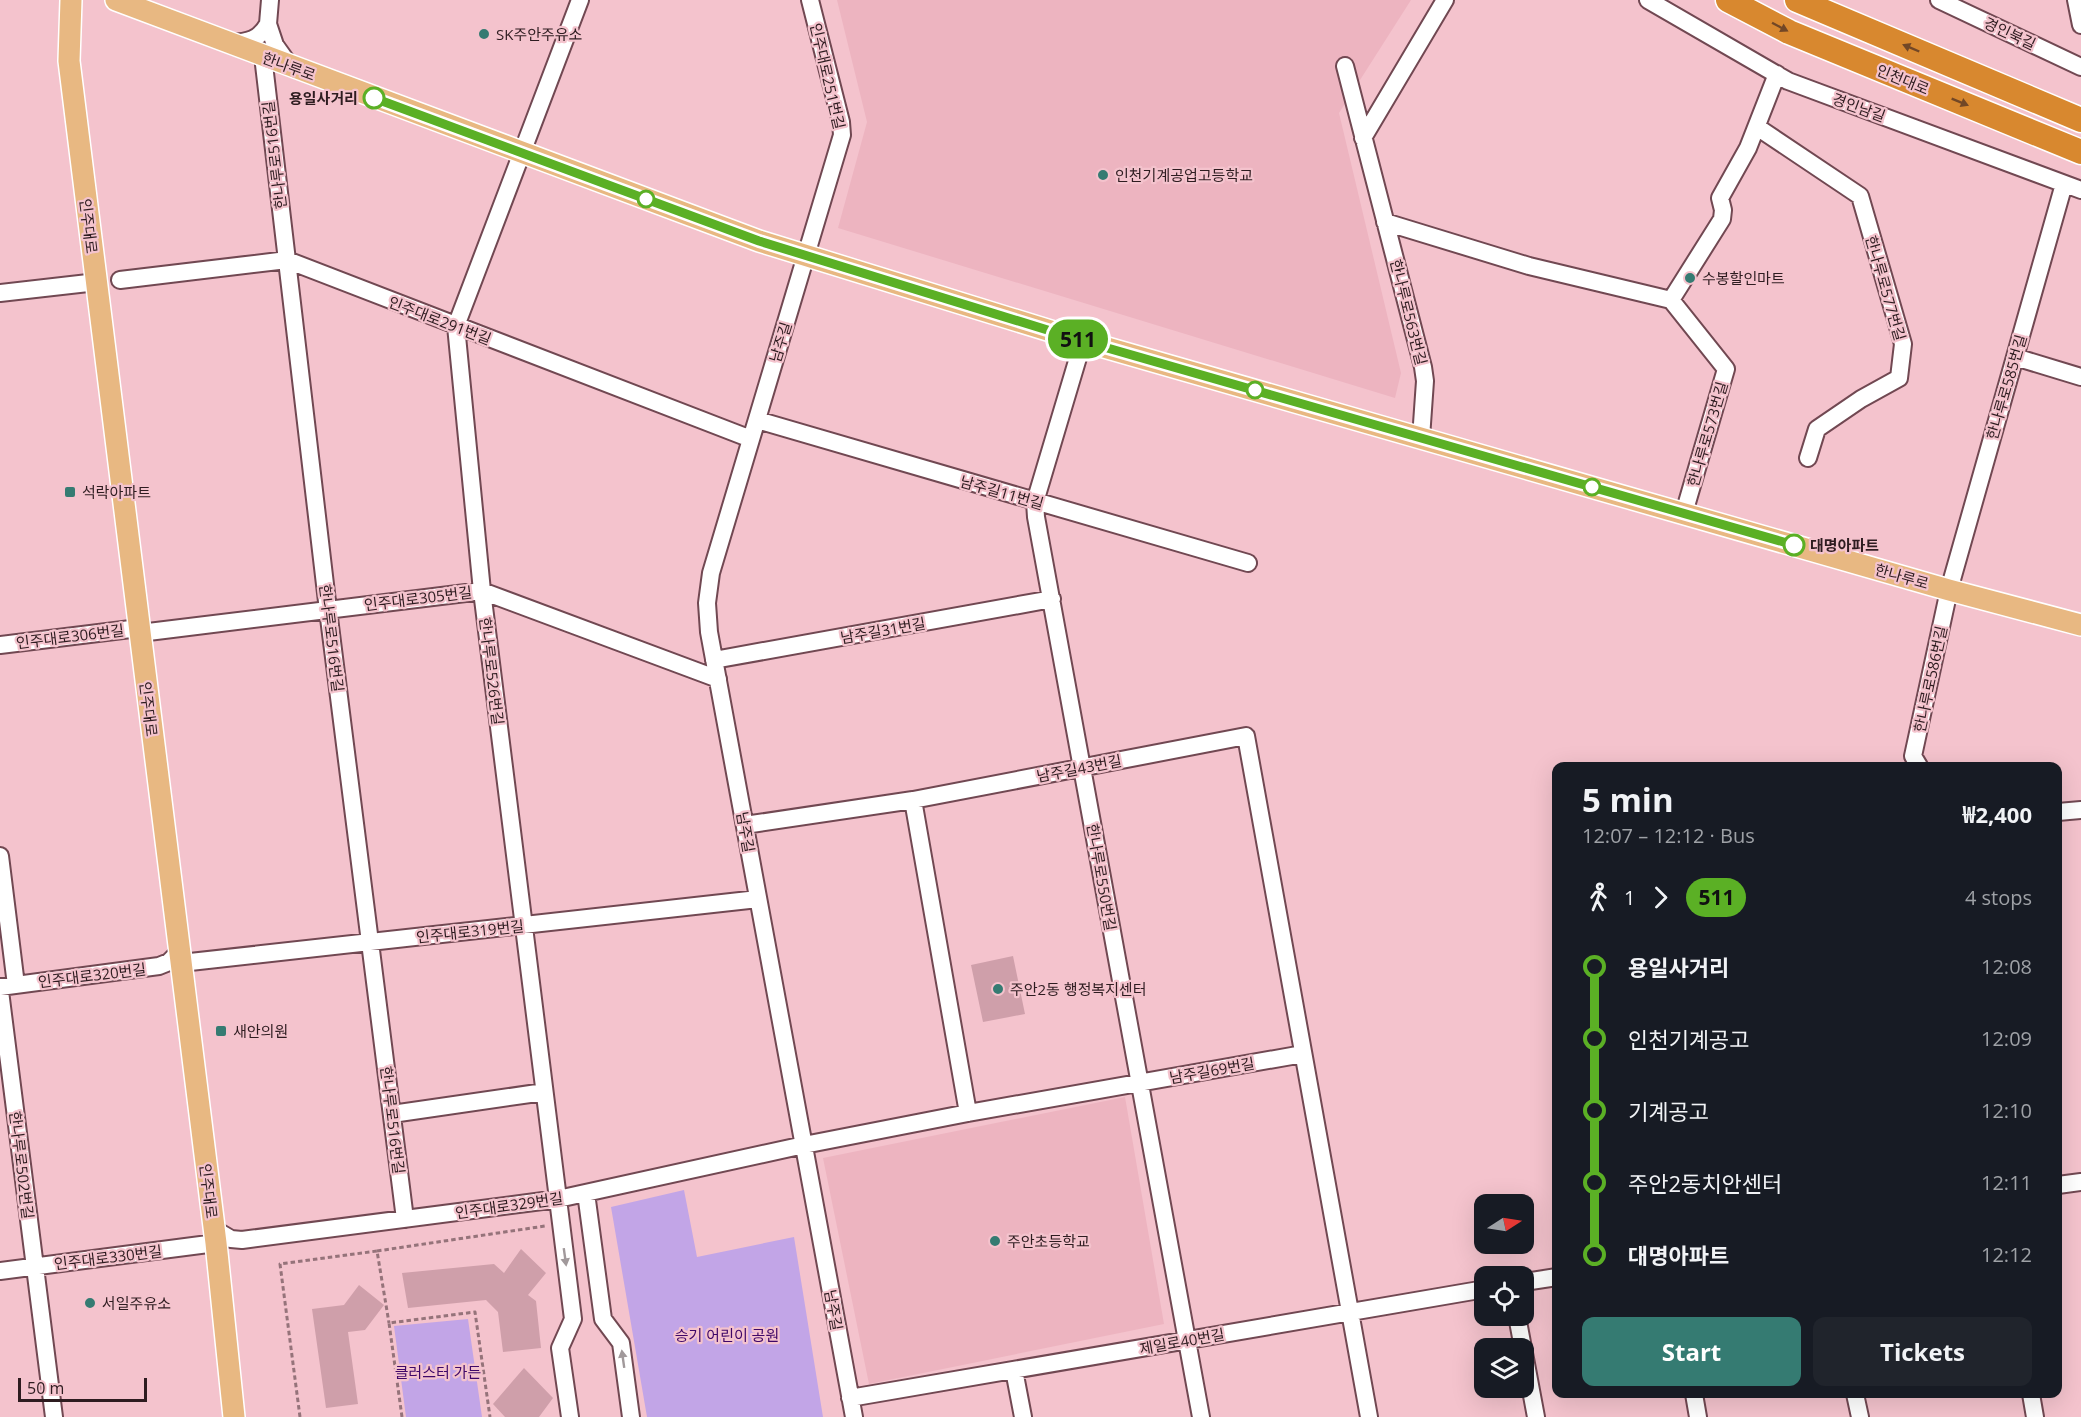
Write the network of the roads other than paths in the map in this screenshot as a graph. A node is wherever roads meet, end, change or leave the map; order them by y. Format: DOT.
graph roads {
  1 [pos="71,0"];
  2 [pos="116,0"];
  3 [pos="270,0"];
  4 [pos="580,0"];
  5 [pos="810,0"];
  6 [pos="1445,0"];
  7 [pos="1648,0"];
  8 [pos="1728,0"];
  9 [pos="1797,0"];
  10 [pos="1939,0"];
  11 [pos="2076,0"];
  12 [pos="268,24"];
  13 [pos="2081,25"];
  14 [pos="229,44"];
  15 [pos="263,56"];
  16 [pos="290,66"];
  17 [pos="1344,66"];
  18 [pos="2081,67"];
  19 [pos="1777,74"];
  20 [pos="2081,120"];
  21 [pos="1756,127"];
  22 [pos="1363,138"];
  23 [pos="2081,152"];
  24 [pos="522,153"];
  25 [pos="2064,184"];
  26 [pos="2081,190"];
  27 [pos="1385,222"];
  28 [pos="806,256"];
  29 [pos="287,260"];
  30 [pos="97,283"];
  31 [pos="0,293"];
  32 [pos="1671,300"];
  33 [pos="456,326"];
  34 [pos="1083,341"];
  35 [pos="2015,357"];
  36 [pos="2081,377"];
  37 [pos="757,420"];
  38 [pos="1421,438"];
  39 [pos="751,439"];
  40 [pos="1808,458"];
  41 [pos="1035,502"];
  42 [pos="1684,513"];
  43 [pos="1248,563"];
  44 [pos="1949,590"];
  45 [pos="482,591"];
  46 [pos="1052,599"];
  47 [pos="328,610"];
  48 [pos="2081,625"];
  49 [pos="140,630"];
  50 [pos="0,645"];
  51 [pos="714,660"];
  52 [pos="718,679"];
  53 [pos="1917,762"];
  54 [pos="1082,767"];
  55 [pos="913,800"];
  56 [pos="2081,810"];
  57 [pos="2062,812"];
  58 [pos="745,825"];
  59 [pos="0,856"];
  60 [pos="758,898"];
  61 [pos="523,925"];
  62 [pos="370,942"];
  63 [pos="180,957"];
  64 [pos="5,988"];
  65 [pos="1303,1054"];
  66 [pos="1140,1082"];
  67 [pos="544,1092"];
  68 [pos="392,1113"];
  69 [pos="968,1113"];
  70 [pos="804,1145"];
  71 [pos="2081,1182"];
  72 [pos="2062,1184"];
  73 [pos="586,1193"];
  74 [pos="558,1199"];
  75 [pos="405,1219"];
  76 [pos="215,1236"];
  77 [pos="35,1266"];
  78 [pos="0,1271"];
  79 [pos="1552,1278"];
  80 [pos="1534,1280"];
  81 [pos="1474,1291"];
  82 [pos="1350,1312"];
  83 [pos="1187,1340"];
  84 [pos="1014,1370"];
  85 [pos="850,1398"];
  86 [pos="1533,1398"];
  87 [pos="1695,1398"];
  88 [pos="1856,1398"];
  89 [pos="2032,1398"];
  90 [pos="54,1417"];
  91 [pos="234,1417"];
  92 [pos="570,1417"];
  93 [pos="631,1417"];
  94 [pos="854,1417"];
  95 [pos="1023,1417"];
  96 [pos="1201,1417"];
  97 [pos="1369,1417"];
  98 [pos="1536,1417"];
  99 [pos="1698,1417"];
  100 [pos="1860,1417"];
  101 [pos="2035,1417"];
  1 -- 30 [label="main road, 인주대로"];
  2 -- 14 [label="main road, 한나루로"];
  3 -- 12 [label="street"];
  4 -- 24 [label="street, 한나루로526번길"];
  5 -- 28 [label="street, 인주대로251번길"];
  6 -- 22 [label="street"];
  7 -- 19 [label="street, 경인남길"];
  8 -- 23 [label="highway, 인천대로, one-way"];
  20 -- 9 [label="highway, 인천대로, one-way"];
  10 -- 18 [label="street, 경인북길"];
  11 -- 13 [label="street"];
  12 -- 14 [label="street"];
  12 -- 16 [label="street"];
  14 -- 15 [label="main road, 한나루로"];
  15 -- 16 [label="main road, 한나루로"];
  15 -- 29 [label="street, 한나루로516번길"];
  16 -- 24 [label="main road, 한나루로"];
  17 -- 22 [label="street, 한나루로563번길"];
  19 -- 21 [label="street"];
  19 -- 25 [label="street, 경인남길"];
  21 -- 32 [label="street"];
  21 -- 40 [label="street, 한나루로577번길"];
  22 -- 27 [label="street, 한나루로563번길"];
  24 -- 28 [label="main road, 한나루로"];
  24 -- 33 [label="street, 한나루로526번길"];
  25 -- 26 [label="street, 경인남길"];
  25 -- 35 [label="street, 한나루로585번길"];
  27 -- 32 [label="street"];
  27 -- 38 [label="street, 한나루로563번길"];
  28 -- 34 [label="main road, 한나루로"];
  28 -- 37 [label="street, 남주길"];
  29 -- 30 [label="street, 인주대로291번길"];
  29 -- 33 [label="street, 인주대로291번길"];
  29 -- 47 [label="street, 한나루로516번길"];
  30 -- 31 [label="street"];
  30 -- 49 [label="main road, 인주대로"];
  32 -- 42 [label="street, 한나루로573번길"];
  33 -- 39 [label="street, 인주대로291번길"];
  33 -- 45 [label="street, 한나루로526번길"];
  34 -- 38 [label="main road, 한나루로"];
  34 -- 41 [label="street, 한나루로550번길"];
  35 -- 36 [label="street"];
  35 -- 44 [label="street, 한나루로585번길"];
  37 -- 39 [label="street, 남주길"];
  37 -- 41 [label="street, 남주길11번길"];
  38 -- 42 [label="main road, 한나루로"];
  39 -- 51 [label="street, 남주길"];
  41 -- 43 [label="street, 남주길11번길"];
  41 -- 46 [label="street, 한나루로550번길"];
  42 -- 44 [label="main road, 한나루로"];
  44 -- 48 [label="main road, 한나루로"];
  44 -- 53 [label="street, 한나루로586번길"];
  45 -- 47 [label="street, 인주대로305번길"];
  45 -- 52 [label="street, 인주대로305번길"];
  45 -- 61 [label="street, 한나루로526번길"];
  46 -- 51 [label="street, 남주길31번길"];
  46 -- 54 [label="street, 한나루로550번길"];
  47 -- 49 [label="street, 인주대로305번길"];
  47 -- 62 [label="street, 한나루로516번길"];
  49 -- 50 [label="street, 인주대로306번길"];
  49 -- 63 [label="main road, 인주대로"];
  51 -- 52 [label="street, 남주길"];
  52 -- 58 [label="street, 남주길"];
  54 -- 55 [label="street, 남주길43번길"];
  54 -- 65 [label="street, 남주길43번길"];
  54 -- 66 [label="street, 한나루로550번길"];
  55 -- 58 [label="street, 남주길43번길"];
  55 -- 69 [label="street"];
  56 -- 57 [label="street"];
  58 -- 60 [label="street, 남주길"];
  59 -- 64 [label="street, 한나루로502번길"];
  60 -- 61 [label="street, 인주대로319번길"];
  60 -- 70 [label="street, 남주길"];
  61 -- 62 [label="street, 인주대로319번길"];
  61 -- 67 [label="street, 한나루로526번길"];
  62 -- 63 [label="street, 인주대로319번길"];
  62 -- 68 [label="street, 한나루로516번길"];
  63 -- 64 [label="street, 인주대로320번길"];
  63 -- 76 [label="main road, 인주대로"];
  64 -- 77 [label="street, 한나루로502번길"];
  65 -- 66 [label="street, 남주길69번길"];
  65 -- 82 [label="street"];
  66 -- 69 [label="street, 남주길69번길"];
  66 -- 83 [label="street, 한나루로550번길"];
  67 -- 68 [label="street"];
  67 -- 74 [label="street, 한나루로526번길"];
  68 -- 75 [label="street, 한나루로516번길"];
  69 -- 70 [label="street, 남주길69번길"];
  70 -- 73 [label="street, 인주대로329번길"];
  70 -- 85 [label="street, 남주길"];
  71 -- 72 [label="street"];
  73 -- 74 [label="street, 인주대로329번길"];
  93 -- 73 [label="street, one-way"];
  74 -- 75 [label="street, 인주대로329번길"];
  74 -- 92 [label="street, 한나루로526번길, one-way"];
  75 -- 76 [label="street, 인주대로329번길"];
  76 -- 77 [label="street, 인주대로330번길"];
  76 -- 91 [label="main road, 인주대로"];
  77 -- 78 [label="street, 인주대로330번길"];
  77 -- 90 [label="street, 한나루로502번길"];
  79 -- 80 [label="street"];
  81 -- 82 [label="street, 제일로40번길"];
  82 -- 83 [label="street, 제일로40번길"];
  82 -- 97 [label="street"];
  83 -- 84 [label="street, 제일로40번길"];
  83 -- 96 [label="street, 한나루로550번길"];
  84 -- 85 [label="street, 제일로40번길"];
  84 -- 95 [label="street"];
  85 -- 94 [label="street, 남주길"];
  86 -- 98 [label="street"];
  87 -- 99 [label="street"];
  88 -- 100 [label="street"];
  89 -- 101 [label="street"];
}
